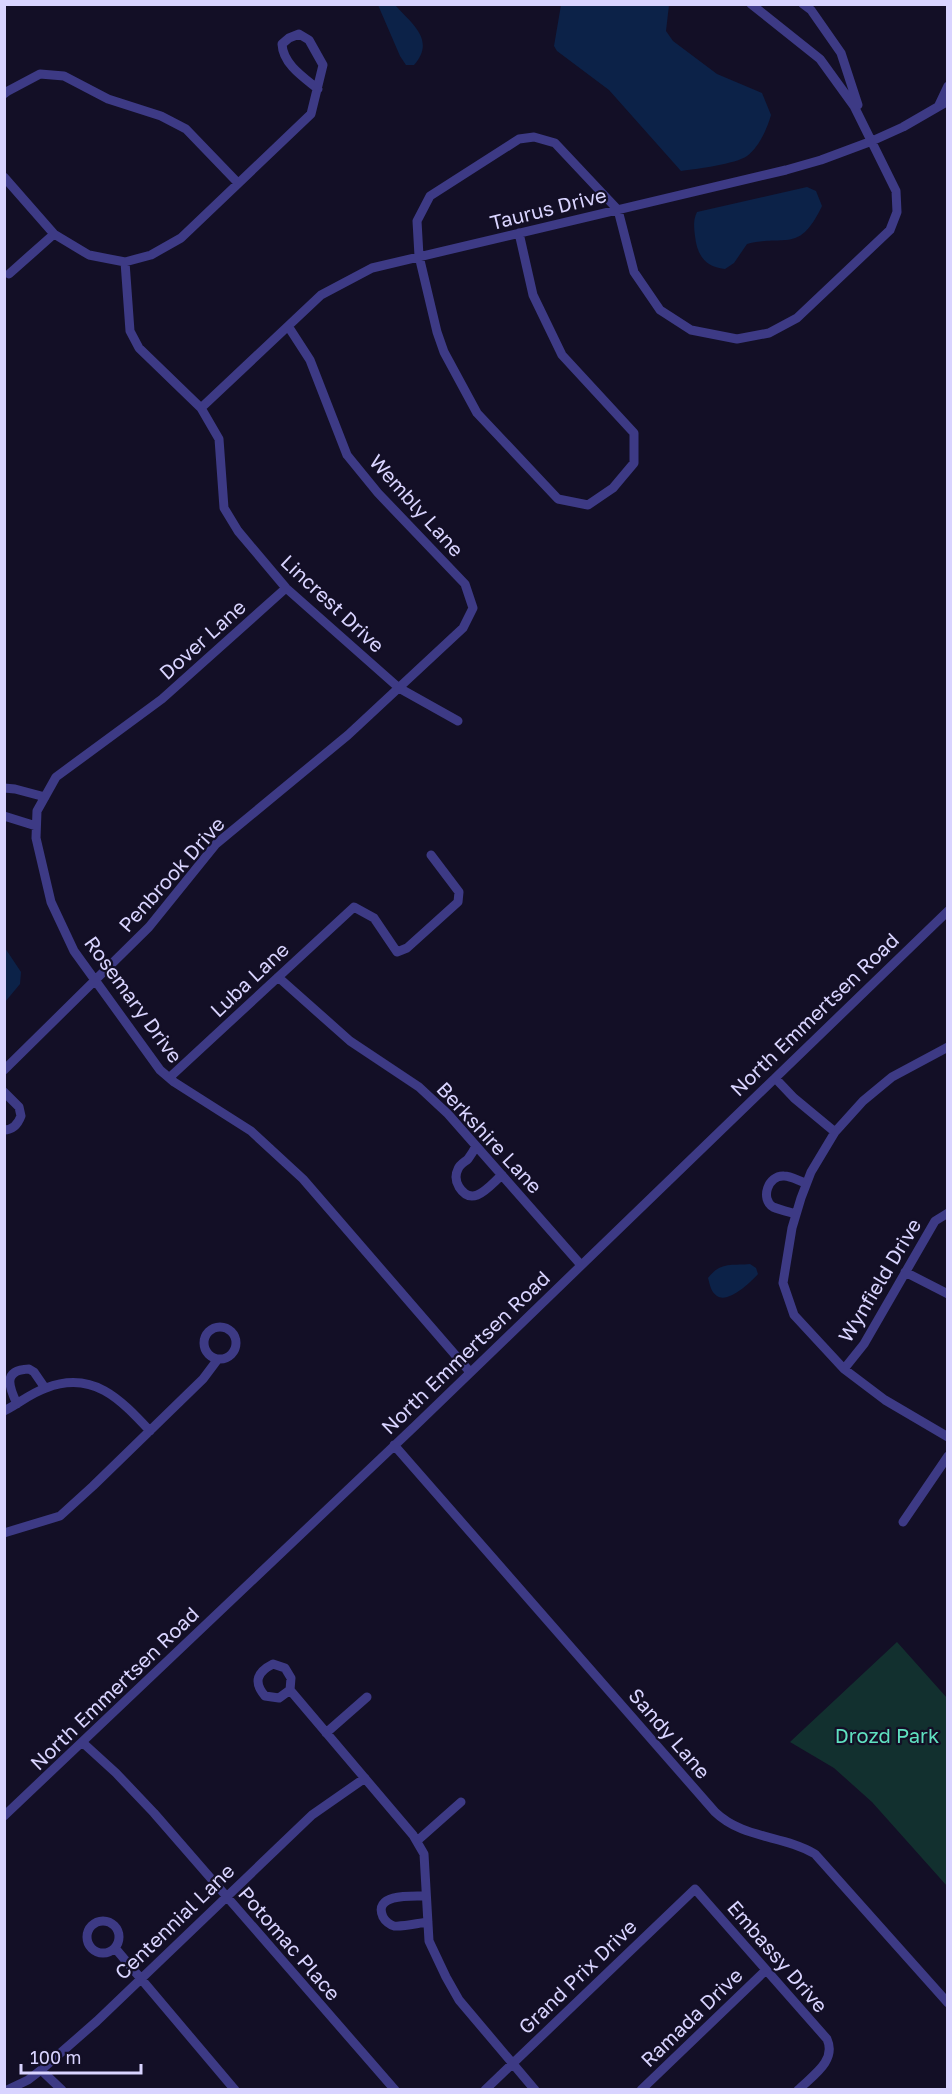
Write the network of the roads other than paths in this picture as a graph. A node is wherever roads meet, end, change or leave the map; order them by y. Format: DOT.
graph roads {
  1 [pos="751,4"];
  2 [pos="803,4"];
  3 [pos="948,86"];
  4 [pos="318,89"];
  5 [pos="4,94"];
  6 [pos="943,103"];
  7 [pos="872,141"];
  8 [pos="4,177"];
  9 [pos="238,183"];
  10 [pos="618,210"];
  11 [pos="519,233"];
  12 [pos="54,234"];
  13 [pos="419,256"];
  14 [pos="124,262"];
  15 [pos="9,274"];
  16 [pos="288,326"];
  17 [pos="201,408"];
  18 [pos="286,588"];
  19 [pos="399,688"];
  20 [pos="140,714"];
  21 [pos="459,722"];
  22 [pos="4,788"];
  23 [pos="45,797"];
  24 [pos="4,816"];
  25 [pos="36,826"];
  26 [pos="431,855"];
  27 [pos="948,911"];
  28 [pos="278,977"];
  29 [pos="95,981"];
  30 [pos="948,1047"];
  31 [pos="4,1070"];
  32 [pos="170,1078"];
  33 [pos="775,1078"];
  34 [pos="4,1092"];
  35 [pos="4,1130"];
  36 [pos="835,1132"];
  37 [pos="476,1146"];
  38 [pos="502,1175"];
  39 [pos="806,1184"];
  40 [pos="948,1213"];
  41 [pos="796,1214"];
  42 [pos="581,1265"];
  43 [pos="905,1272"];
  44 [pos="948,1294"];
  45 [pos="218,1359"];
  46 [pos="844,1369"];
  47 [pos="470,1372"];
  48 [pos="45,1388"];
  49 [pos="17,1404"];
  50 [pos="4,1411"];
  51 [pos="150,1431"];
  52 [pos="948,1437"];
  53 [pos="394,1445"];
  54 [pos="948,1456"];
  55 [pos="903,1522"];
  56 [pos="4,1533"];
  57 [pos="290,1690"];
  58 [pos="367,1697"];
  59 [pos="326,1733"];
  60 [pos="82,1742"];
  61 [pos="365,1778"];
  62 [pos="461,1802"];
  63 [pos="4,1816"];
  64 [pos="417,1841"];
  65 [pos="694,1889"];
  66 [pos="226,1896"];
  67 [pos="426,1896"];
  68 [pos="428,1922"];
  69 [pos="115,1948"];
  70 [pos="766,1970"];
  71 [pos="139,1979"];
  72 [pos="948,2003"];
  73 [pos="512,2063"];
  74 [pos="40,2070"];
  75 [pos="802,2088"];
  76 [pos="7,2090"];
  77 [pos="62,2090"];
  78 [pos="235,2090"];
  79 [pos="395,2090"];
  80 [pos="485,2090"];
  81 [pos="536,2090"];
  82 [pos="641,2090"];
  1 -- 7 [label="street"];
  2 -- 7 [label="street"];
  3 -- 6 [label="street, Taurus Drive"];
  4 -- 4 [label="street"];
  4 -- 9 [label="street"];
  5 -- 9 [label="street"];
  6 -- 7 [label="street, Taurus Drive"];
  7 -- 10 [label="street, Taurus Drive"];
  7 -- 10 [label="street"];
  8 -- 12 [label="street"];
  9 -- 14 [label="street"];
  10 -- 11 [label="street, Taurus Drive"];
  10 -- 13 [label="street"];
  11 -- 13 [label="street, Taurus Drive"];
  11 -- 13 [label="street"];
  12 -- 14 [label="street"];
  12 -- 15 [label="street"];
  13 -- 16 [label="street, Taurus Drive"];
  14 -- 17 [label="street, Lincrest Drive"];
  16 -- 17 [label="street, Taurus Drive"];
  16 -- 19 [label="street, Wembly Lane"];
  17 -- 18 [label="street, Lincrest Drive"];
  18 -- 19 [label="street, Lincrest Drive"];
  18 -- 20 [label="street, Dover Lane"];
  19 -- 21 [label="street, Lincrest Drive"];
  19 -- 29 [label="street, Penbrook Drive"];
  20 -- 23 [label="street, Rosemary Drive"];
  22 -- 23 [label="street"];
  23 -- 25 [label="street, Rosemary Drive"];
  24 -- 25 [label="street"];
  25 -- 29 [label="street, Rosemary Drive"];
  26 -- 28 [label="street, Luba Lane"];
  27 -- 33 [label="street, North Emmertsen Road"];
  28 -- 32 [label="street, Luba Lane"];
  28 -- 37 [label="street, Berkshire Lane"];
  29 -- 31 [label="street, Penbrook Drive"];
  29 -- 32 [label="street, Rosemary Drive"];
  30 -- 36 [label="street"];
  32 -- 47 [label="street, Rosemary Drive"];
  33 -- 36 [label="street"];
  33 -- 42 [label="street, North Emmertsen Road"];
  34 -- 35 [label="street"];
  36 -- 39 [label="street"];
  37 -- 38 [label="street, Berkshire Lane"];
  37 -- 38 [label="street"];
  38 -- 42 [label="street, Berkshire Lane"];
  39 -- 41 [label="street"];
  39 -- 41 [label="street"];
  40 -- 43 [label="street, Wynfield Drive"];
  41 -- 46 [label="street"];
  42 -- 47 [label="street, North Emmertsen Road"];
  43 -- 44 [label="street"];
  43 -- 46 [label="street, Wynfield Drive"];
  45 -- 51 [label="street"];
  46 -- 52 [label="street"];
  47 -- 53 [label="street, North Emmertsen Road"];
  48 -- 49 [label="street"];
  48 -- 49 [label="street"];
  48 -- 51 [label="street"];
  49 -- 50 [label="street"];
  51 -- 56 [label="street"];
  53 -- 60 [label="street, North Emmertsen Road"];
  53 -- 72 [label="street, Sandy Lane"];
  54 -- 55 [label="street"];
  57 -- 59 [label="street"];
  58 -- 59 [label="street"];
  59 -- 61 [label="street"];
  60 -- 63 [label="street, North Emmertsen Road"];
  60 -- 66 [label="street, Potomac Place"];
  61 -- 64 [label="street"];
  61 -- 66 [label="street, Centennial Lane"];
  62 -- 64 [label="street"];
  64 -- 67 [label="street"];
  65 -- 70 [label="street, Embassy Drive"];
  65 -- 73 [label="street, Grand Prix Drive"];
  66 -- 71 [label="street, Centennial Lane"];
  66 -- 79 [label="street, Potomac Place"];
  67 -- 68 [label="street"];
  67 -- 68 [label="street"];
  68 -- 73 [label="street"];
  69 -- 71 [label="street"];
  70 -- 75 [label="street, Embassy Drive"];
  70 -- 82 [label="street, Ramada Drive"];
  71 -- 74 [label="street, Centennial Lane"];
  71 -- 78 [label="street"];
  73 -- 80 [label="street, Grand Prix Drive"];
  73 -- 81 [label="street"];
  74 -- 76 [label="street, Centennial Lane"];
  74 -- 77 [label="street"];
}
